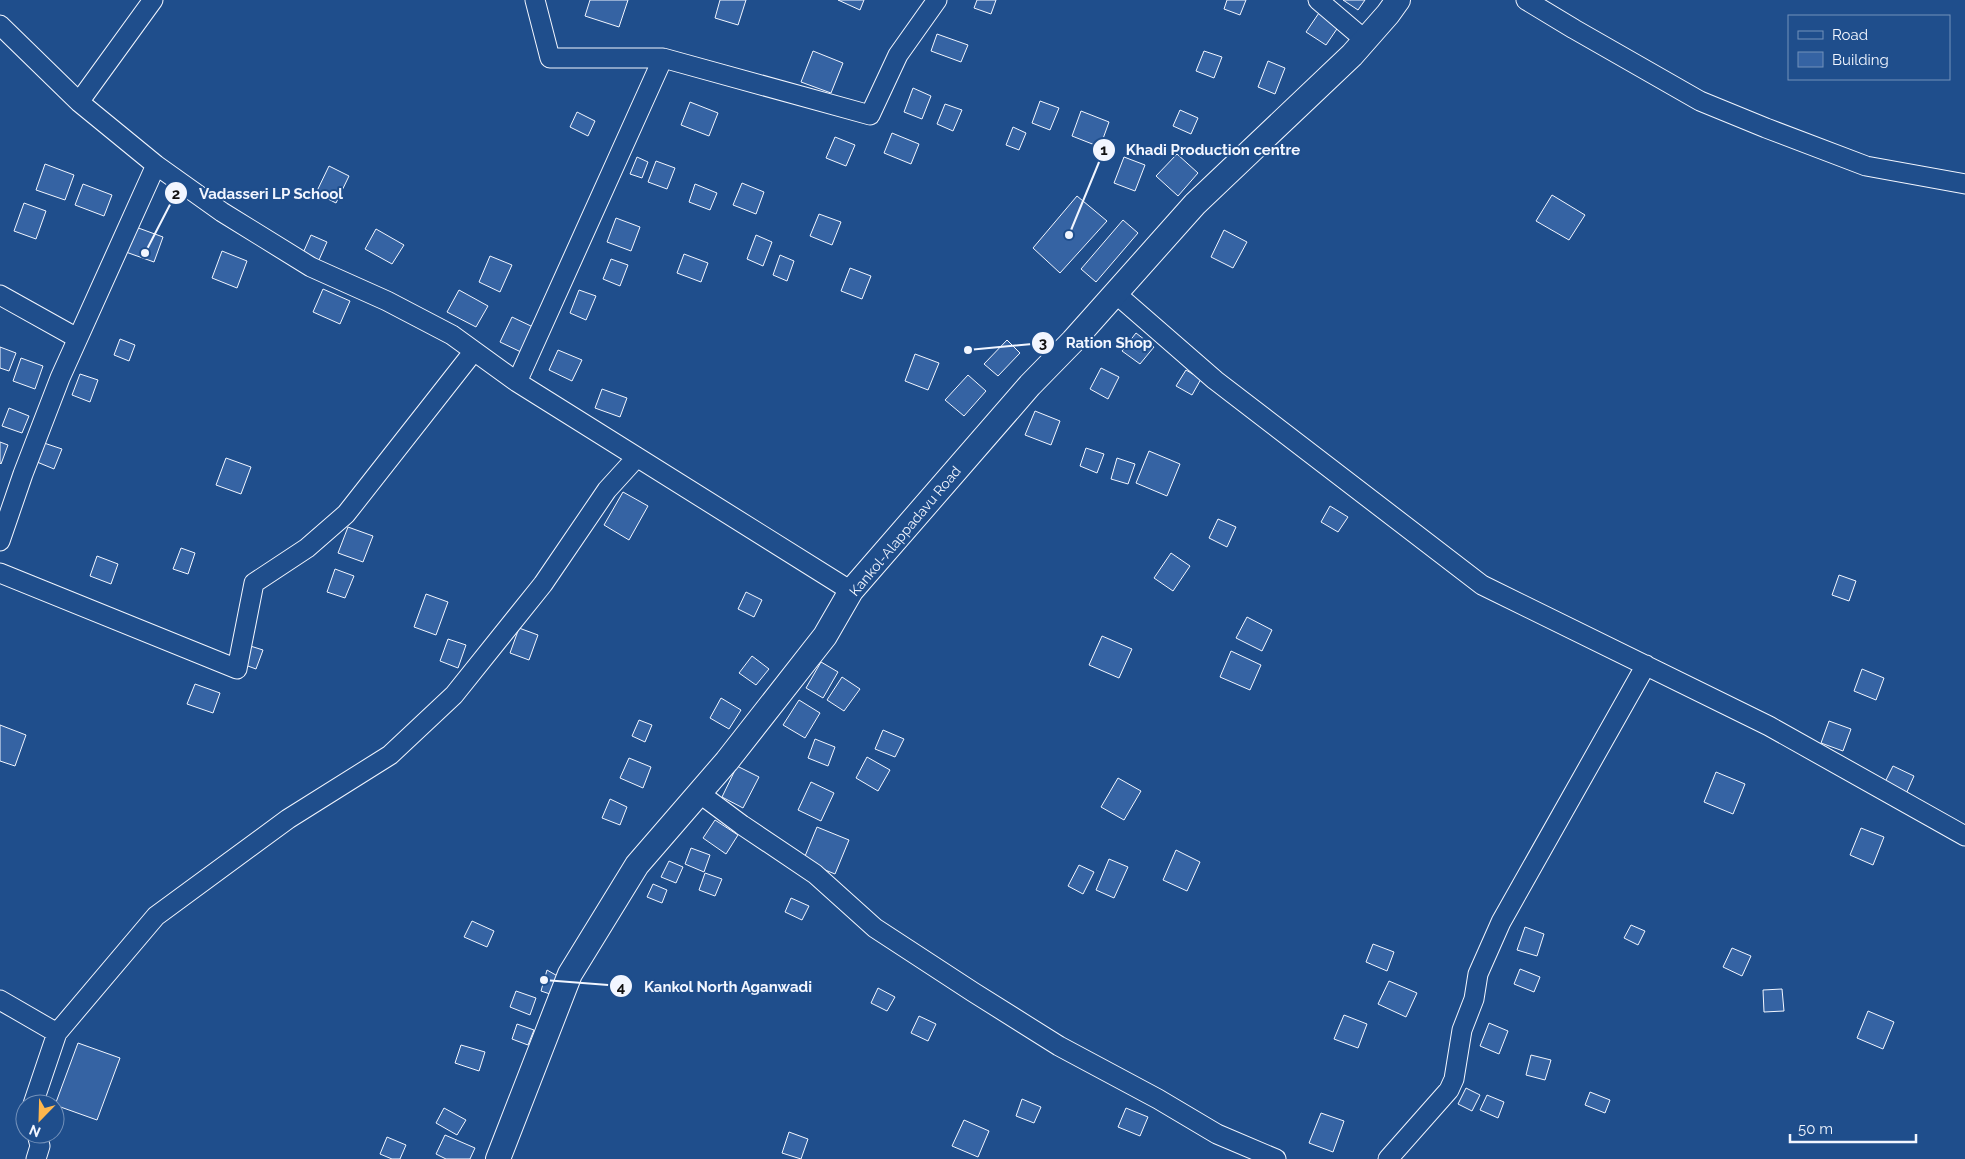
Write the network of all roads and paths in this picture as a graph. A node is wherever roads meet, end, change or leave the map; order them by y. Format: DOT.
graph roads {
  1 [pos="153,0"];
  2 [pos="535,0"];
  3 [pos="937,0"];
  4 [pos="1318,0"];
  5 [pos="1398,0"];
  6 [pos="1526,0"];
  7 [pos="0,25"];
  8 [pos="1365,40"];
  9 [pos="663,58"];
  10 [pos="80,102"];
  11 [pos="156,165"];
  12 [pos="1965,184"];
  13 [pos="1115,293"];
  14 [pos="0,295"];
  15 [pos="77,338"];
  16 [pos="474,351"];
  17 [pos="518,382"];
  18 [pos="637,457"];
  19 [pos="0,541"];
  20 [pos="0,573"];
  21 [pos="851,591"];
  22 [pos="1646,665"];
  23 [pos="699,793"];
  24 [pos="1965,836"];
  25 [pos="0,1000"];
  26 [pos="57,1033"];
  27 [pos="36,1094"];
  28 [pos="40,1144"];
  29 [pos="36,1159"];
  30 [pos="498,1159"];
  31 [pos="1276,1159"];
  32 [pos="1388,1159"];
  1 -- 10 [label="street"];
  2 -- 9 [label="street"];
  3 -- 9 [label="street"];
  4 -- 8 [label="street"];
  5 -- 8 [label="main road, Kankol-Alappadavu Road"];
  6 -- 12 [label="street"];
  7 -- 10 [label="street"];
  8 -- 13 [label="main road, Kankol-Alappadavu Road"];
  9 -- 17 [label="street"];
  10 -- 11 [label="street"];
  11 -- 15 [label="street"];
  11 -- 16 [label="street"];
  13 -- 21 [label="main road, Kankol-Alappadavu Road"];
  13 -- 22 [label="street"];
  14 -- 15 [label="street"];
  15 -- 19 [label="street"];
  16 -- 17 [label="street"];
  16 -- 20 [label="street"];
  17 -- 18 [label="street"];
  18 -- 21 [label="street"];
  18 -- 26 [label="street"];
  21 -- 23 [label="main road, Kankol-Alappadavu Road"];
  22 -- 24 [label="street"];
  22 -- 32 [label="street"];
  23 -- 30 [label="main road, Kankol-Alappadavu Road"];
  23 -- 31 [label="street"];
  25 -- 26 [label="street"];
  26 -- 27 [label="street"];
  28 -- 29 [label="street"];
}
